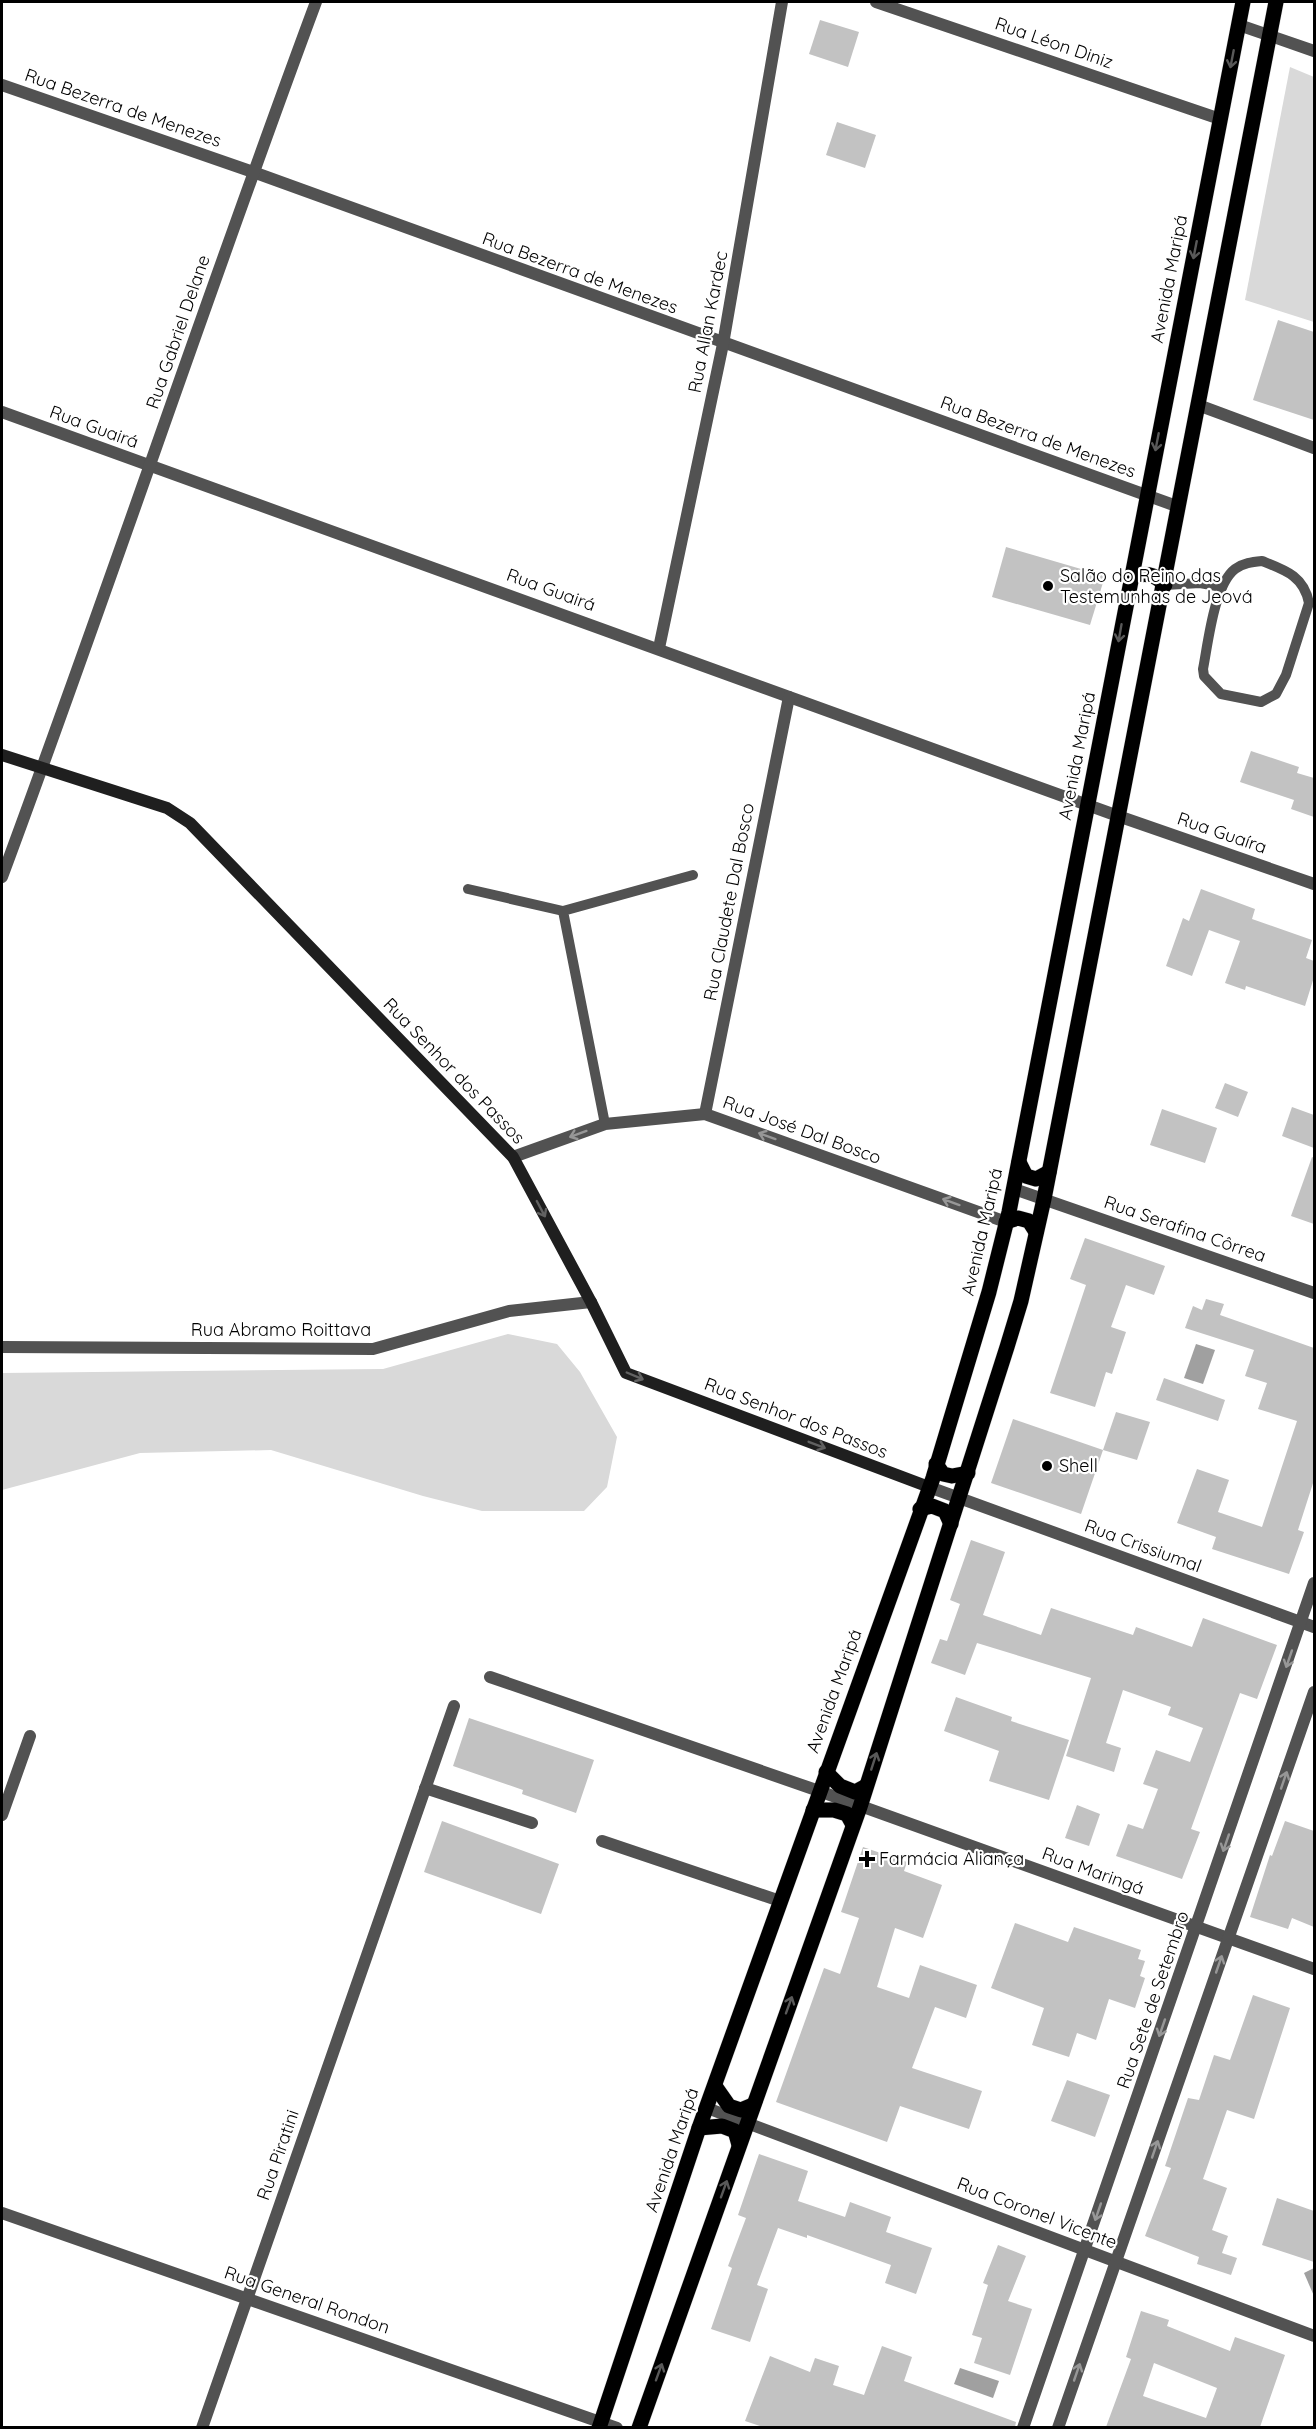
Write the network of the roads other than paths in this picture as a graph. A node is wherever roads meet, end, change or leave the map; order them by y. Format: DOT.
graph roads {
  1 [pos="316,2"];
  2 [pos="782,2"];
  3 [pos="876,2"];
  4 [pos="1243,2"];
  5 [pos="1276,2"];
  6 [pos="1239,25"];
  7 [pos="1270,36"];
  8 [pos="1314,51"];
  9 [pos="2,85"];
  10 [pos="1220,119"];
  11 [pos="253,172"];
  12 [pos="723,344"];
  13 [pos="1198,405"];
  14 [pos="2,412"];
  15 [pos="1314,448"];
  16 [pos="150,466"];
  17 [pos="1147,495"];
  18 [pos="1179,507"];
  19 [pos="1130,578"];
  20 [pos="1165,585"];
  21 [pos="1222,587"];
  22 [pos="659,648"];
  23 [pos="789,697"];
  24 [pos="2,755"];
  25 [pos="42,769"];
  26 [pos="1088,805"];
  27 [pos="1118,816"];
  28 [pos="693,875"];
  29 [pos="2,877"];
  30 [pos="1314,884"];
  31 [pos="468,889"];
  32 [pos="563,911"];
  33 [pos="705,1114"];
  34 [pos="604,1124"];
  35 [pos="513,1157"];
  36 [pos="1019,1162"];
  37 [pos="1049,1172"];
  38 [pos="1014,1189"];
  39 [pos="1044,1199"];
  40 [pos="1006,1222"];
  41 [pos="1036,1232"];
  42 [pos="1314,1293"];
  43 [pos="591,1302"];
  44 [pos="2,1347"];
  45 [pos="936,1464"];
  46 [pos="968,1473"];
  47 [pos="929,1487"];
  48 [pos="959,1499"];
  49 [pos="920,1509"];
  50 [pos="951,1524"];
  51 [pos="1314,1583"];
  52 [pos="1301,1622"];
  53 [pos="1314,1627"];
  54 [pos="490,1677"];
  55 [pos="1314,1692"];
  56 [pos="454,1706"];
  57 [pos="30,1736"];
  58 [pos="826,1772"];
  59 [pos="866,1786"];
  60 [pos="425,1788"];
  61 [pos="819,1791"];
  62 [pos="860,1807"];
  63 [pos="813,1810"];
  64 [pos="2,1815"];
  65 [pos="532,1823"];
  66 [pos="854,1825"];
  67 [pos="602,1841"];
  68 [pos="780,1901"];
  69 [pos="1197,1927"];
  70 [pos="1228,1939"];
  71 [pos="1314,1969"];
  72 [pos="715,2086"];
  73 [pos="753,2105"];
  74 [pos="707,2108"];
  75 [pos="747,2123"];
  76 [pos="699,2128"];
  77 [pos="739,2145"];
  78 [pos="2,2213"];
  79 [pos="1084,2250"];
  80 [pos="1116,2262"];
  81 [pos="247,2298"];
  82 [pos="1314,2336"];
  83 [pos="600,2425"];
  84 [pos="202,2427"];
  85 [pos="616,2427"];
  86 [pos="639,2427"];
  87 [pos="1023,2427"];
  88 [pos="1058,2427"];
  1 -- 11 [label="street, Rua Gabriel Delane"];
  2 -- 12 [label="street, Rua Allan Kardec"];
  3 -- 10 [label="street, Rua Léon Diniz"];
  4 -- 6 [label="main road, Avenida Maripá"];
  5 -- 7 [label="main road"];
  6 -- 7 [label="street"];
  6 -- 10 [label="main road, Avenida Maripá, one-way"];
  7 -- 8 [label="street"];
  7 -- 13 [label="main road"];
  9 -- 11 [label="street, Rua Bezerra de Menezes"];
  10 -- 17 [label="main road, Avenida Maripá, one-way"];
  11 -- 12 [label="street, Rua Bezerra de Menezes"];
  11 -- 16 [label="street, Rua Gabriel Delane"];
  12 -- 17 [label="street, Rua Bezerra de Menezes"];
  12 -- 22 [label="street, Rua Allan Kardec"];
  13 -- 15 [label="street"];
  13 -- 18 [label="main road"];
  14 -- 16 [label="street, Rua Guairá"];
  16 -- 22 [label="street, Rua Guairá"];
  16 -- 25 [label="street, Rua Gabriel Delane"];
  17 -- 18 [label="street, Rua Bezerra de Menezes"];
  17 -- 19 [label="main road, Avenida Maripá"];
  18 -- 20 [label="main road"];
  19 -- 20 [label="main road"];
  19 -- 26 [label="main road, Avenida Maripá, one-way"];
  20 -- 21 [label="lane"];
  20 -- 27 [label="main road"];
  21 -- 21 [label="lane"];
  22 -- 23 [label="street, Rua Guairá"];
  23 -- 26 [label="street, Rua Guairá"];
  23 -- 33 [label="street, Rua Claudete Dal Bosco"];
  24 -- 25 [label="street, Rua Senhor dos Passos"];
  25 -- 29 [label="street, Rua Gabriel Delane"];
  25 -- 35 [label="street, Rua Senhor dos Passos"];
  26 -- 27 [label="street, Rua Guaíra"];
  26 -- 36 [label="main road, Avenida Maripá"];
  27 -- 30 [label="street, Rua Guaíra"];
  27 -- 37 [label="main road"];
  28 -- 32 [label="lane"];
  31 -- 32 [label="lane"];
  32 -- 34 [label="lane"];
  33 -- 34 [label="street, Rua José Dal Bosco"];
  40 -- 33 [label="street, Rua José Dal Bosco, one-way"];
  34 -- 35 [label="street, Rua José Dal Bosco, one-way"];
  35 -- 43 [label="street, Rua Senhor dos Passos, one-way"];
  36 -- 37 [label="main road"];
  36 -- 38 [label="main road, Avenida Maripá"];
  37 -- 39 [label="main road"];
  38 -- 39 [label="street, Rua Serafina Côrrea"];
  38 -- 40 [label="main road, Avenida Maripá"];
  39 -- 41 [label="main road"];
  39 -- 42 [label="street, Rua Serafina Côrrea"];
  40 -- 41 [label="main road"];
  40 -- 45 [label="main road, Avenida Maripá"];
  41 -- 46 [label="main road"];
  43 -- 44 [label="street, Rua Abramo Roittava"];
  43 -- 47 [label="street, Rua Senhor dos Passos, one-way"];
  45 -- 46 [label="main road"];
  45 -- 47 [label="main road, Avenida Maripá"];
  46 -- 48 [label="main road"];
  47 -- 48 [label="street, Rua Crissiumal"];
  47 -- 49 [label="main road, Avenida Maripá"];
  48 -- 50 [label="main road"];
  48 -- 52 [label="street, Rua Crissiumal"];
  49 -- 50 [label="main road"];
  49 -- 58 [label="main road, Avenida Maripá"];
  59 -- 50 [label="main road, one-way"];
  51 -- 52 [label="street, Rua Sete de Setembro"];
  52 -- 53 [label="street, Rua Crissiumal"];
  52 -- 69 [label="street, Rua Sete de Setembro, one-way"];
  54 -- 61 [label="street, Rua Maringá"];
  70 -- 55 [label="street, one-way"];
  56 -- 60 [label="street, Rua Piratini"];
  57 -- 64 [label="street"];
  58 -- 59 [label="main road"];
  58 -- 61 [label="main road, Avenida Maripá"];
  59 -- 62 [label="main road"];
  60 -- 65 [label="street"];
  60 -- 81 [label="street, Rua Piratini"];
  61 -- 62 [label="street, Rua Maringá"];
  61 -- 63 [label="main road, Avenida Maripá"];
  62 -- 66 [label="main road"];
  62 -- 69 [label="street, Rua Maringá"];
  63 -- 66 [label="main road"];
  63 -- 68 [label="main road, Avenida Maripá"];
  73 -- 66 [label="main road, one-way"];
  67 -- 68 [label="street"];
  68 -- 72 [label="main road, Avenida Maripá"];
  69 -- 70 [label="street, Rua Maringá"];
  69 -- 79 [label="street, Rua Sete de Setembro, one-way"];
  70 -- 71 [label="street, Rua Maringá"];
  80 -- 70 [label="street, one-way"];
  72 -- 73 [label="main road"];
  72 -- 74 [label="main road, Avenida Maripá"];
  73 -- 75 [label="main road"];
  74 -- 75 [label="street, Rua Coronel Vicente"];
  74 -- 76 [label="main road, Avenida Maripá"];
  75 -- 77 [label="main road"];
  75 -- 79 [label="street, Rua Coronel Vicente"];
  76 -- 77 [label="main road"];
  76 -- 83 [label="main road, Avenida Maripá"];
  86 -- 77 [label="main road, one-way"];
  78 -- 81 [label="street, Rua General Rondon"];
  79 -- 80 [label="street, Rua Coronel Vicente"];
  79 -- 87 [label="street, Rua Sete de Setembro"];
  80 -- 82 [label="street, Rua Coronel Vicente"];
  88 -- 80 [label="street, one-way"];
  81 -- 83 [label="street, Rua General Rondon"];
  81 -- 84 [label="street, Rua Piratini"];
  83 -- 85 [label="street, Rua General Rondon"];
}
